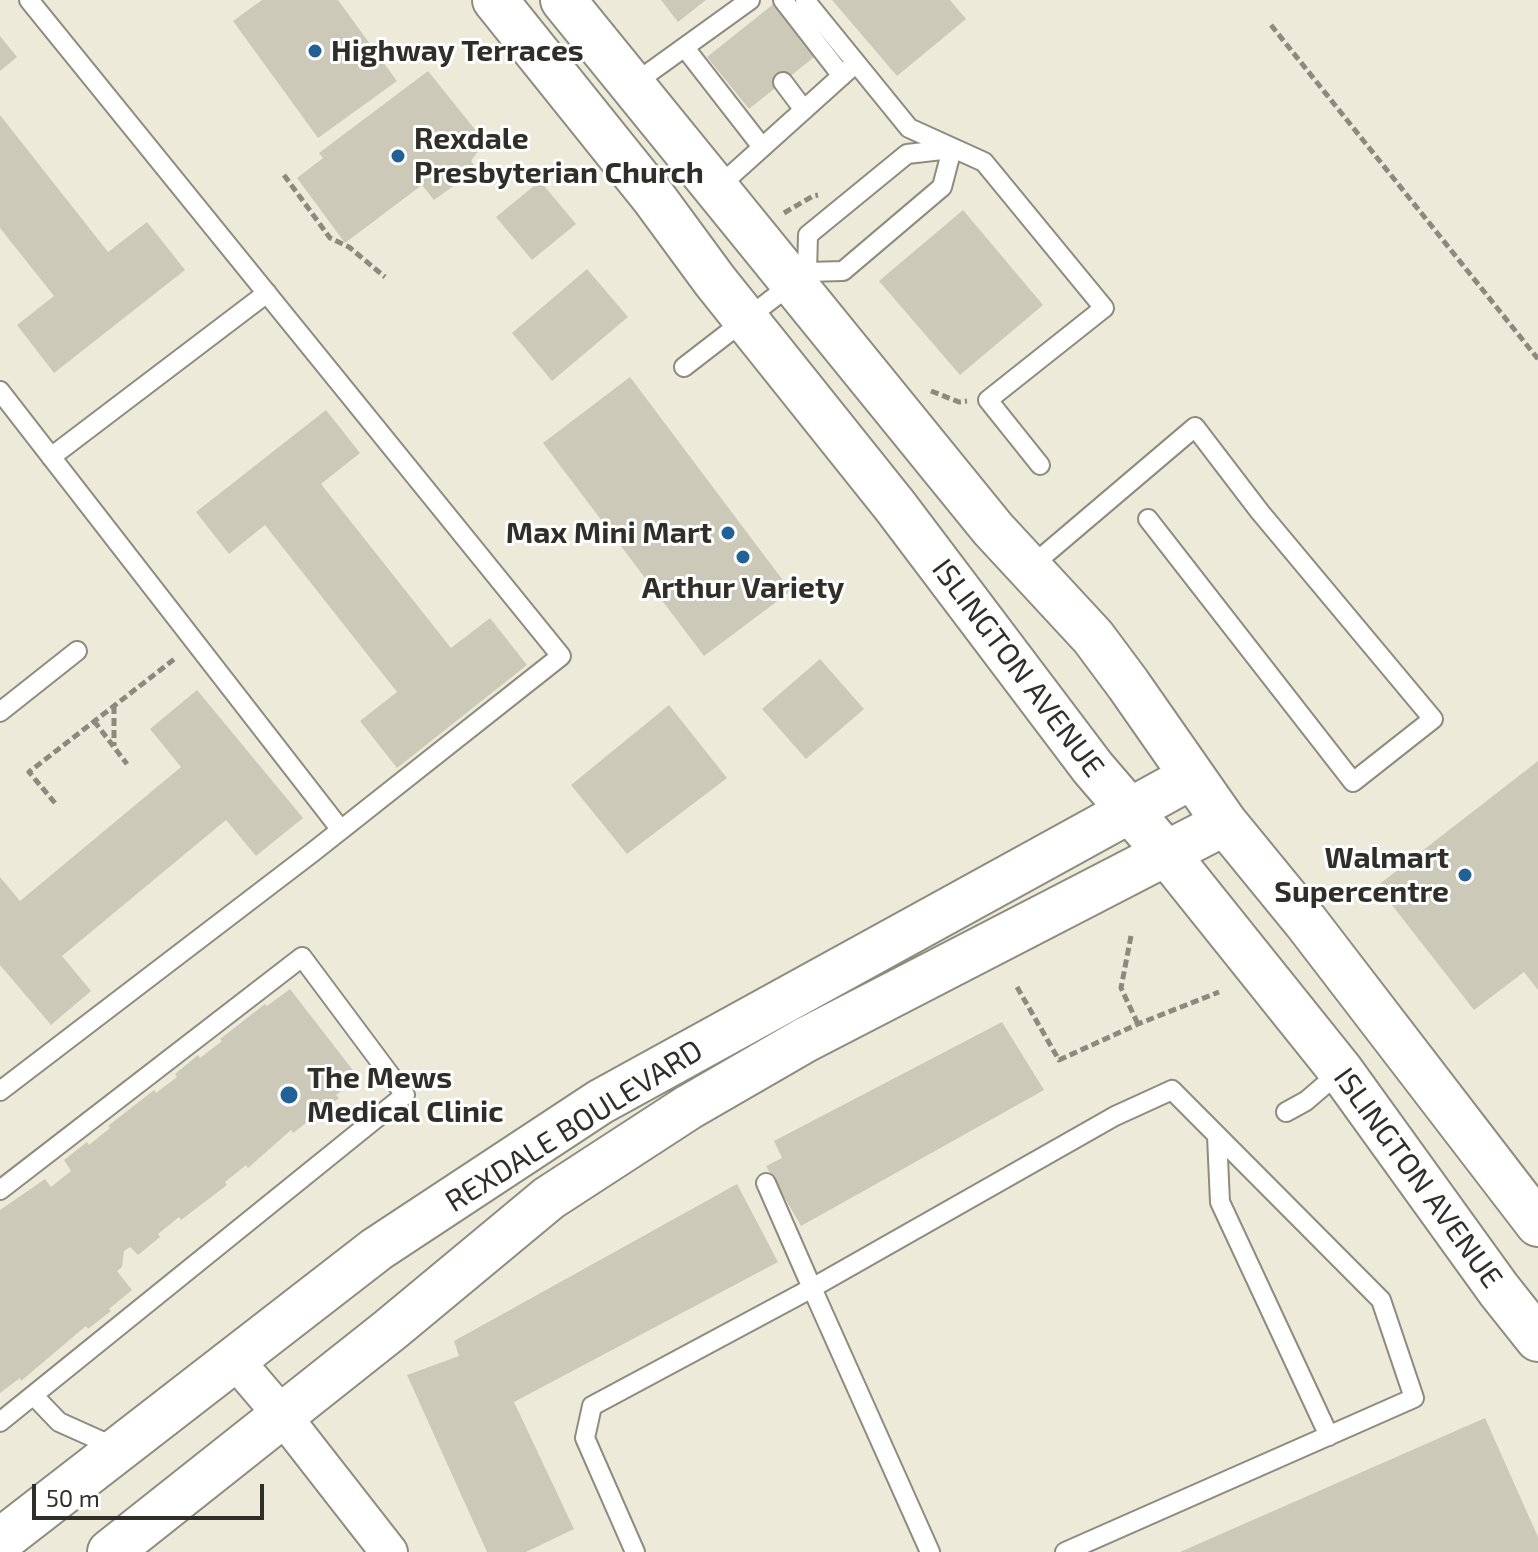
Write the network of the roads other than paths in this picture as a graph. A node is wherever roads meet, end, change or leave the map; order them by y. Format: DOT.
graph roads {
  1 [pos="29,0"];
  2 [pos="495,0"];
  3 [pos="563,0"];
  4 [pos="750,0"];
  5 [pos="783,0"];
  6 [pos="805,0"];
  7 [pos="685,48"];
  8 [pos="856,63"];
  9 [pos="842,76"];
  10 [pos="783,82"];
  11 [pos="632,85"];
  12 [pos="804,110"];
  13 [pos="762,147"];
  14 [pos="952,149"];
  15 [pos="716,189"];
  16 [pos="800,277"];
  17 [pos="267,293"];
  18 [pos="747,319"];
  19 [pos="684,367"];
  20 [pos="0,391"];
  21 [pos="51,457"];
  22 [pos="1040,465"];
  23 [pos="1148,519"];
  24 [pos="1029,568"];
  25 [pos="77,651"];
  26 [pos="0,712"];
  27 [pos="1191,777"];
  28 [pos="1130,812"];
  29 [pos="1225,823"];
  30 [pos="341,830"];
  31 [pos="1167,854"];
  32 [pos="1341,1071"];
  33 [pos="0,1091"];
  34 [pos="1286,1112"];
  35 [pos="1217,1136"];
  36 [pos="766,1183"];
  37 [pos="0,1190"];
  38 [pos="1538,1224"];
  39 [pos="812,1288"];
  40 [pos="1538,1339"];
  41 [pos="235,1360"];
  42 [pos="34,1396"];
  43 [pos="282,1415"];
  44 [pos="0,1422"];
  45 [pos="1329,1436"];
  46 [pos="120,1449"];
  47 [pos="0,1541"];
  48 [pos="110,1552"];
  49 [pos="389,1552"];
  50 [pos="635,1552"];
  51 [pos="930,1552"];
  52 [pos="1065,1552"];
  1 -- 17 [label="lane"];
  2 -- 18 [label="main road, ISLINGTON AVENUE"];
  3 -- 11 [label="main road"];
  4 -- 7 [label="lane"];
  5 -- 9 [label="lane"];
  6 -- 8 [label="lane"];
  7 -- 11 [label="lane"];
  7 -- 13 [label="lane"];
  8 -- 9 [label="lane"];
  8 -- 14 [label="lane"];
  9 -- 12 [label="lane"];
  10 -- 12 [label="lane"];
  11 -- 15 [label="main road"];
  12 -- 13 [label="lane"];
  13 -- 15 [label="lane"];
  14 -- 16 [label="lane"];
  14 -- 16 [label="lane"];
  14 -- 22 [label="lane"];
  15 -- 16 [label="main road"];
  16 -- 18 [label="lane"];
  16 -- 24 [label="main road"];
  17 -- 21 [label="lane"];
  17 -- 30 [label="lane"];
  18 -- 19 [label="lane"];
  18 -- 28 [label="main road, ISLINGTON AVENUE"];
  20 -- 21 [label="lane"];
  21 -- 30 [label="lane"];
  23 -- 24 [label="lane"];
  24 -- 27 [label="main road"];
  25 -- 26 [label="lane"];
  27 -- 28 [label="main road, REXDALE BOULEVARD"];
  27 -- 29 [label="main road"];
  28 -- 31 [label="main road, ISLINGTON AVENUE"];
  28 -- 41 [label="main road, REXDALE BOULEVARD"];
  29 -- 31 [label="main road, REXDALE BOULEVARD"];
  29 -- 38 [label="main road"];
  30 -- 33 [label="lane"];
  31 -- 32 [label="main road, ISLINGTON AVENUE"];
  31 -- 43 [label="main road, REXDALE BOULEVARD"];
  32 -- 34 [label="lane"];
  32 -- 40 [label="main road, ISLINGTON AVENUE"];
  35 -- 39 [label="lane"];
  35 -- 45 [label="lane"];
  35 -- 45 [label="lane"];
  36 -- 39 [label="lane"];
  37 -- 42 [label="lane"];
  39 -- 50 [label="lane"];
  39 -- 51 [label="lane"];
  41 -- 43 [label="street"];
  41 -- 46 [label="main road, REXDALE BOULEVARD"];
  42 -- 44 [label="lane"];
  42 -- 46 [label="lane"];
  43 -- 48 [label="main road, REXDALE BOULEVARD"];
  43 -- 49 [label="street"];
  45 -- 52 [label="lane"];
  46 -- 47 [label="main road, REXDALE BOULEVARD"];
}
